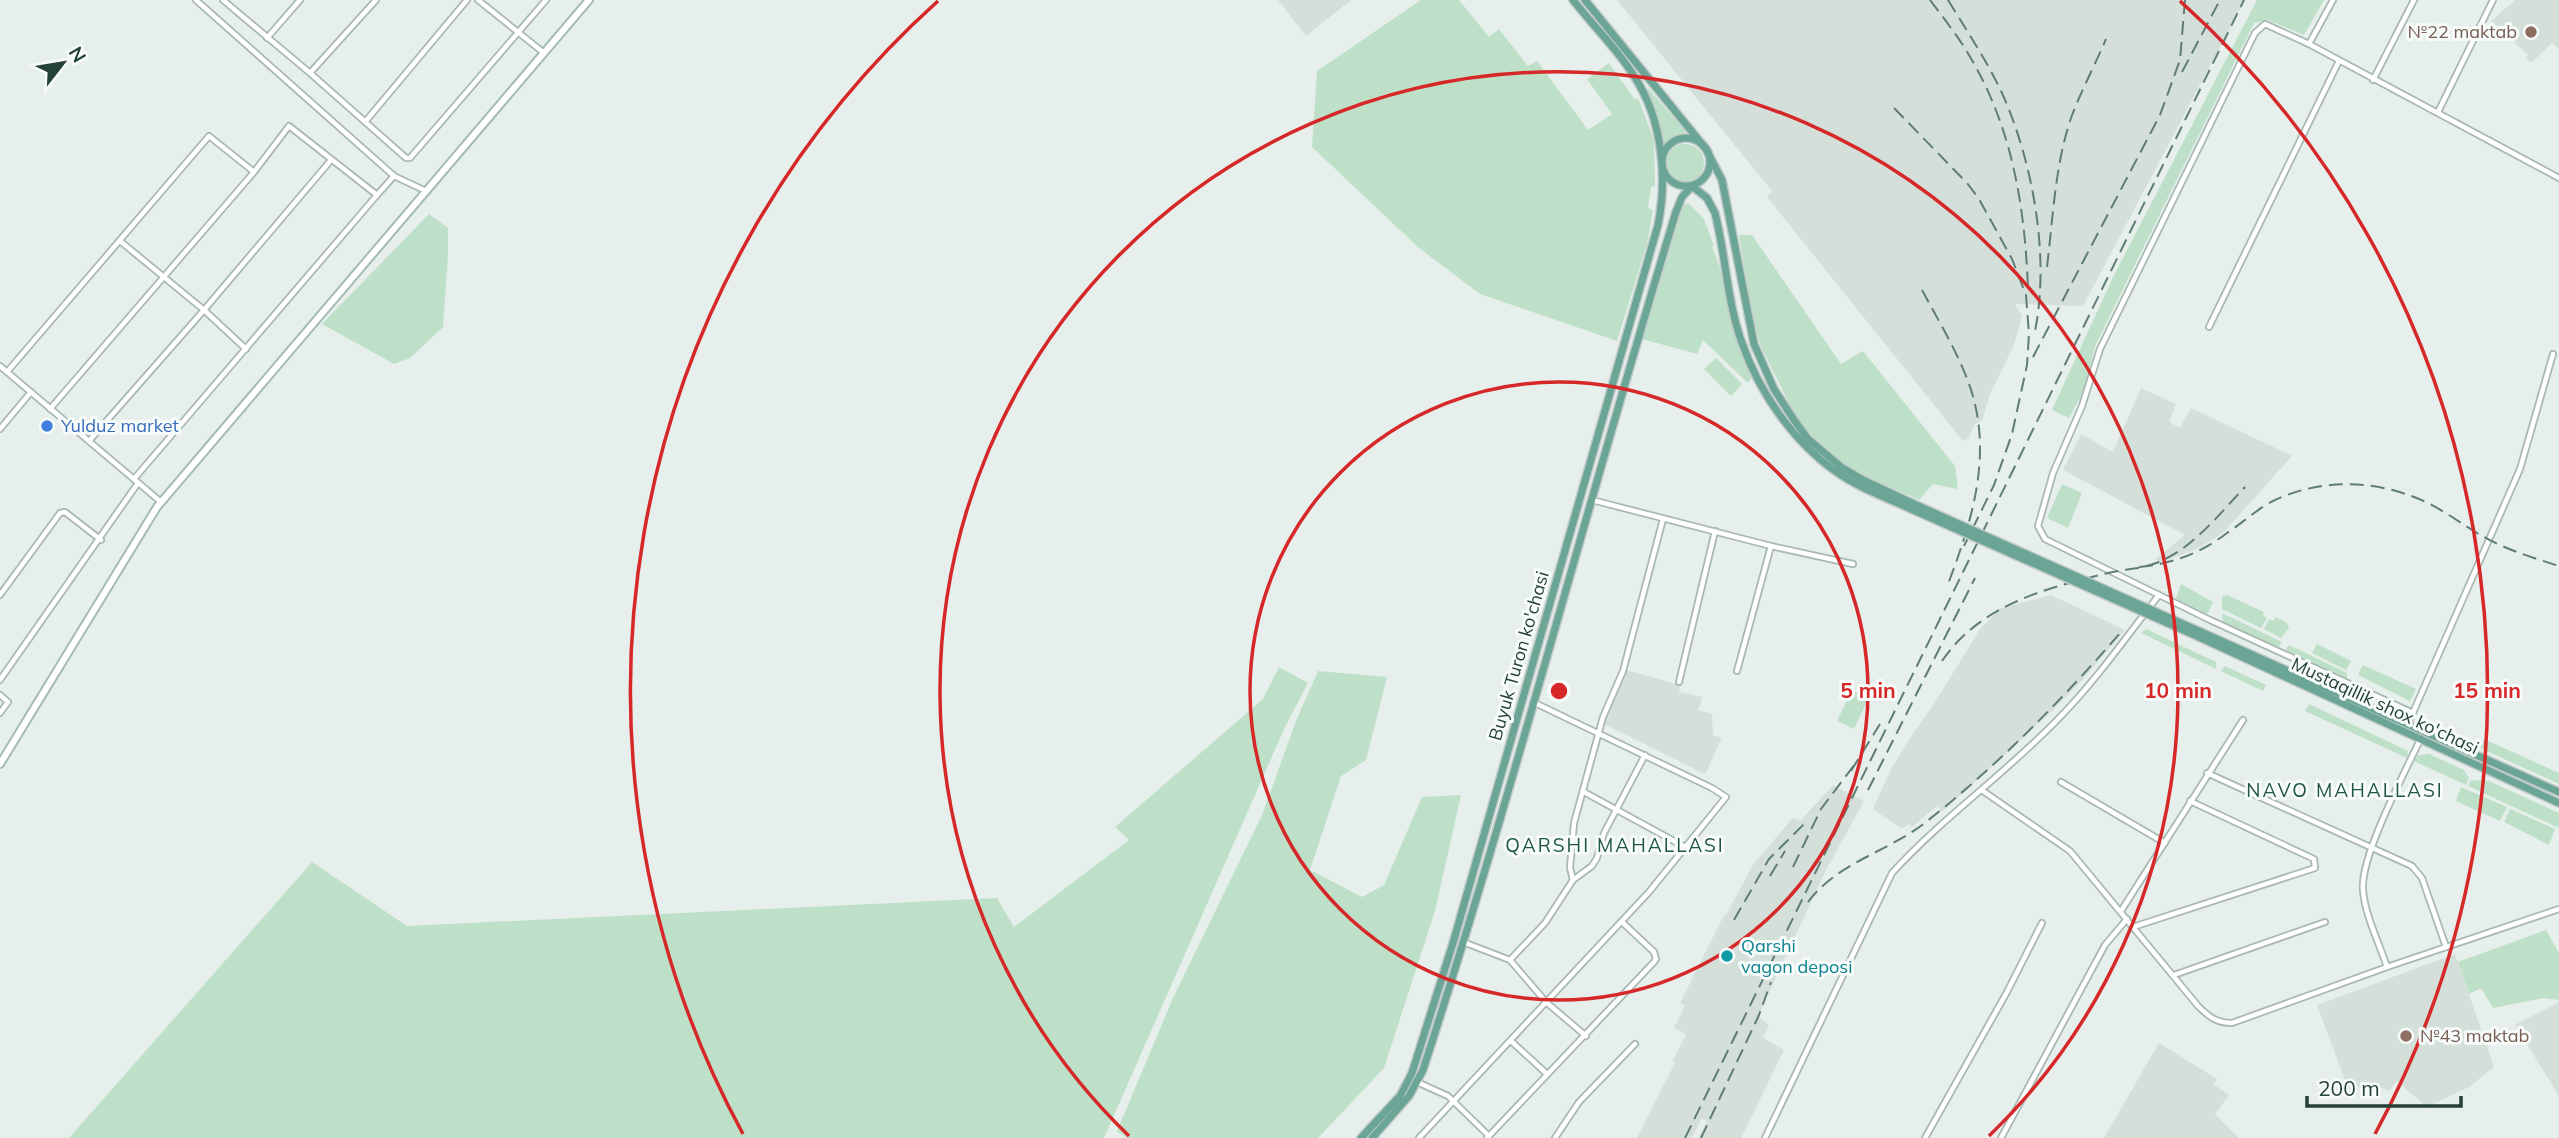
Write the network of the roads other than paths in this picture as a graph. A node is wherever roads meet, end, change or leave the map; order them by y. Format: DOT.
graph roads {
  1 [pos="196,0"];
  2 [pos="223,0"];
  3 [pos="300,0"];
  4 [pos="376,0"];
  5 [pos="467,0"];
  6 [pos="478,0"];
  7 [pos="546,0"];
  8 [pos="589,0"];
  9 [pos="1573,0"];
  10 [pos="1585,0"];
  11 [pos="2333,0"];
  12 [pos="2414,0"];
  13 [pos="2493,0"];
  14 [pos="518,33"];
  15 [pos="267,38"];
  16 [pos="2309,44"];
  17 [pos="544,53"];
  18 [pos="2339,61"];
  19 [pos="310,73"];
  20 [pos="2373,80"];
  21 [pos="2437,112"];
  22 [pos="365,122"];
  23 [pos="1706,149"];
  24 [pos="331,160"];
  25 [pos="1662,165"];
  26 [pos="2559,168"];
  27 [pos="254,172"];
  28 [pos="2553,175"];
  29 [pos="394,176"];
  30 [pos="2559,178"];
  31 [pos="1692,186"];
  32 [pos="426,191"];
  33 [pos="377,195"];
  34 [pos="120,241"];
  35 [pos="165,278"];
  36 [pos="204,310"];
  37 [pos="2209,327"];
  38 [pos="246,349"];
  39 [pos="2553,354"];
  40 [pos="0,366"];
  41 [pos="7,372"];
  42 [pos="31,392"];
  43 [pos="50,409"];
  44 [pos="0,429"];
  45 [pos="89,441"];
  46 [pos="136,481"];
  47 [pos="1592,500"];
  48 [pos="160,502"];
  49 [pos="1913,506"];
  50 [pos="1663,519"];
  51 [pos="1715,531"];
  52 [pos="101,540"];
  53 [pos="1771,546"];
  54 [pos="1853,565"];
  55 [pos="0,595"];
  56 [pos="2159,595"];
  57 [pos="1737,671"];
  58 [pos="0,680"];
  59 [pos="1679,682"];
  60 [pos="1524,694"];
  61 [pos="0,695"];
  62 [pos="2336,697"];
  63 [pos="1533,700"];
  64 [pos="0,713"];
  65 [pos="2413,713"];
  66 [pos="2243,720"];
  67 [pos="2408,724"];
  68 [pos="1599,733"];
  69 [pos="2420,740"];
  70 [pos="1645,755"];
  71 [pos="0,764"];
  72 [pos="2207,773"];
  73 [pos="2061,782"];
  74 [pos="1983,791"];
  75 [pos="1584,792"];
  76 [pos="2559,792"];
  77 [pos="2190,801"];
  78 [pos="2559,803"];
  79 [pos="1616,810"];
  80 [pos="2165,843"];
  81 [pos="2372,847"];
  82 [pos="1685,848"];
  83 [pos="1573,880"];
  84 [pos="2559,909"];
  85 [pos="2121,911"];
  86 [pos="2127,919"];
  87 [pos="1622,922"];
  88 [pos="2325,922"];
  89 [pos="2042,923"];
  90 [pos="2133,927"];
  91 [pos="1462,942"];
  92 [pos="2446,947"];
  93 [pos="1510,960"];
  94 [pos="2387,967"];
  95 [pos="2174,975"];
  96 [pos="1546,1002"];
  97 [pos="1586,1036"];
  98 [pos="1511,1041"];
  99 [pos="1634,1044"];
  100 [pos="1547,1074"];
  101 [pos="1417,1082"];
  102 [pos="1453,1101"];
  103 [pos="1488,1137"];
  104 [pos="1361,1138"];
  105 [pos="1372,1138"];
  106 [pos="1419,1138"];
  107 [pos="1555,1138"];
  108 [pos="1765,1138"];
  109 [pos="1925,1138"];
  110 [pos="2001,1138"];
  1 -- 29 [label="street"];
  2 -- 15 [label="street"];
  3 -- 15 [label="street"];
  4 -- 19 [label="street"];
  5 -- 22 [label="street"];
  6 -- 14 [label="street"];
  7 -- 14 [label="street"];
  8 -- 17 [label="street"];
  9 -- 25 [label="main road, Buyuk Turon ko'chasi"];
  10 -- 23 [label="main road"];
  11 -- 16 [label="street"];
  12 -- 20 [label="street"];
  13 -- 21 [label="street"];
  14 -- 17 [label="street"];
  14 -- 22 [label="street"];
  15 -- 19 [label="street"];
  16 -- 18 [label="street"];
  16 -- 56 [label="street"];
  17 -- 32 [label="street"];
  18 -- 20 [label="street"];
  18 -- 37 [label="street"];
  19 -- 22 [label="street"];
  20 -- 21 [label="street"];
  21 -- 28 [label="street"];
  23 -- 25 [label="main road"];
  23 -- 31 [label="main road"];
  23 -- 49 [label="main road"];
  24 -- 27 [label="street"];
  24 -- 33 [label="street"];
  24 -- 36 [label="street"];
  25 -- 31 [label="main road"];
  25 -- 60 [label="main road, Buyuk Turon ko'chasi"];
  26 -- 28 [label="street"];
  27 -- 34 [label="street"];
  27 -- 35 [label="street"];
  28 -- 30 [label="street"];
  29 -- 32 [label="street"];
  29 -- 33 [label="street"];
  31 -- 47 [label="main road, Buyuk Turon ko'chasi"];
  31 -- 49 [label="main road"];
  32 -- 48 [label="street"];
  33 -- 38 [label="street"];
  34 -- 35 [label="street"];
  34 -- 41 [label="street"];
  35 -- 36 [label="street"];
  35 -- 43 [label="street"];
  36 -- 38 [label="street"];
  36 -- 45 [label="street"];
  38 -- 46 [label="street"];
  39 -- 65 [label="street"];
  40 -- 41 [label="street"];
  41 -- 42 [label="street"];
  42 -- 43 [label="street"];
  42 -- 44 [label="street"];
  43 -- 45 [label="street"];
  45 -- 46 [label="street"];
  46 -- 48 [label="street"];
  46 -- 52 [label="street"];
  47 -- 50 [label="street"];
  47 -- 63 [label="main road, Buyuk Turon ko'chasi"];
  48 -- 71 [label="street"];
  49 -- 62 [label="main road, Mustaqillik shox ko'chasi, bridge"];
  50 -- 51 [label="street"];
  50 -- 68 [label="street"];
  51 -- 53 [label="street"];
  51 -- 59 [label="street"];
  52 -- 55 [label="street"];
  52 -- 58 [label="street"];
  53 -- 54 [label="street"];
  53 -- 57 [label="street"];
  56 -- 65 [label="street"];
  56 -- 74 [label="street"];
  60 -- 63 [label="street"];
  60 -- 104 [label="main road, Buyuk Turon ko'chasi"];
  61 -- 64 [label="street"];
  62 -- 67 [label="main road, Mustaqillik shox ko'chasi"];
  62 -- 69 [label="main road, Mustaqillik shox ko'chasi"];
  63 -- 68 [label="street"];
  63 -- 91 [label="main road, Buyuk Turon ko'chasi"];
  65 -- 67 [label="street"];
  66 -- 72 [label="street"];
  67 -- 76 [label="main road, Mustaqillik shox ko'chasi"];
  68 -- 70 [label="street"];
  68 -- 75 [label="street"];
  69 -- 78 [label="main road, Mustaqillik shox ko'chasi"];
  69 -- 81 [label="street"];
  70 -- 79 [label="street"];
  70 -- 82 [label="street"];
  72 -- 77 [label="street"];
  72 -- 81 [label="street"];
  73 -- 80 [label="street"];
  74 -- 85 [label="street"];
  74 -- 108 [label="street"];
  75 -- 79 [label="street"];
  75 -- 83 [label="street"];
  77 -- 80 [label="street"];
  77 -- 90 [label="street"];
  79 -- 82 [label="street"];
  79 -- 83 [label="street"];
  80 -- 85 [label="street"];
  81 -- 92 [label="street"];
  81 -- 94 [label="street"];
  82 -- 87 [label="street"];
  83 -- 93 [label="street"];
  84 -- 92 [label="street"];
  85 -- 86 [label="street"];
  86 -- 90 [label="street"];
  86 -- 110 [label="street"];
  87 -- 96 [label="street"];
  87 -- 97 [label="street"];
  88 -- 95 [label="street"];
  89 -- 109 [label="street"];
  90 -- 95 [label="street"];
  91 -- 93 [label="street"];
  91 -- 101 [label="main road, Buyuk Turon ko'chasi"];
  92 -- 94 [label="street"];
  93 -- 96 [label="street"];
  94 -- 95 [label="street"];
  96 -- 97 [label="street"];
  96 -- 98 [label="street"];
  97 -- 100 [label="street"];
  98 -- 100 [label="street"];
  98 -- 102 [label="street"];
  99 -- 107 [label="street"];
  100 -- 103 [label="street"];
  101 -- 102 [label="street"];
  101 -- 105 [label="main road, Buyuk Turon ko'chasi"];
  102 -- 103 [label="street"];
  102 -- 106 [label="street"];
}
